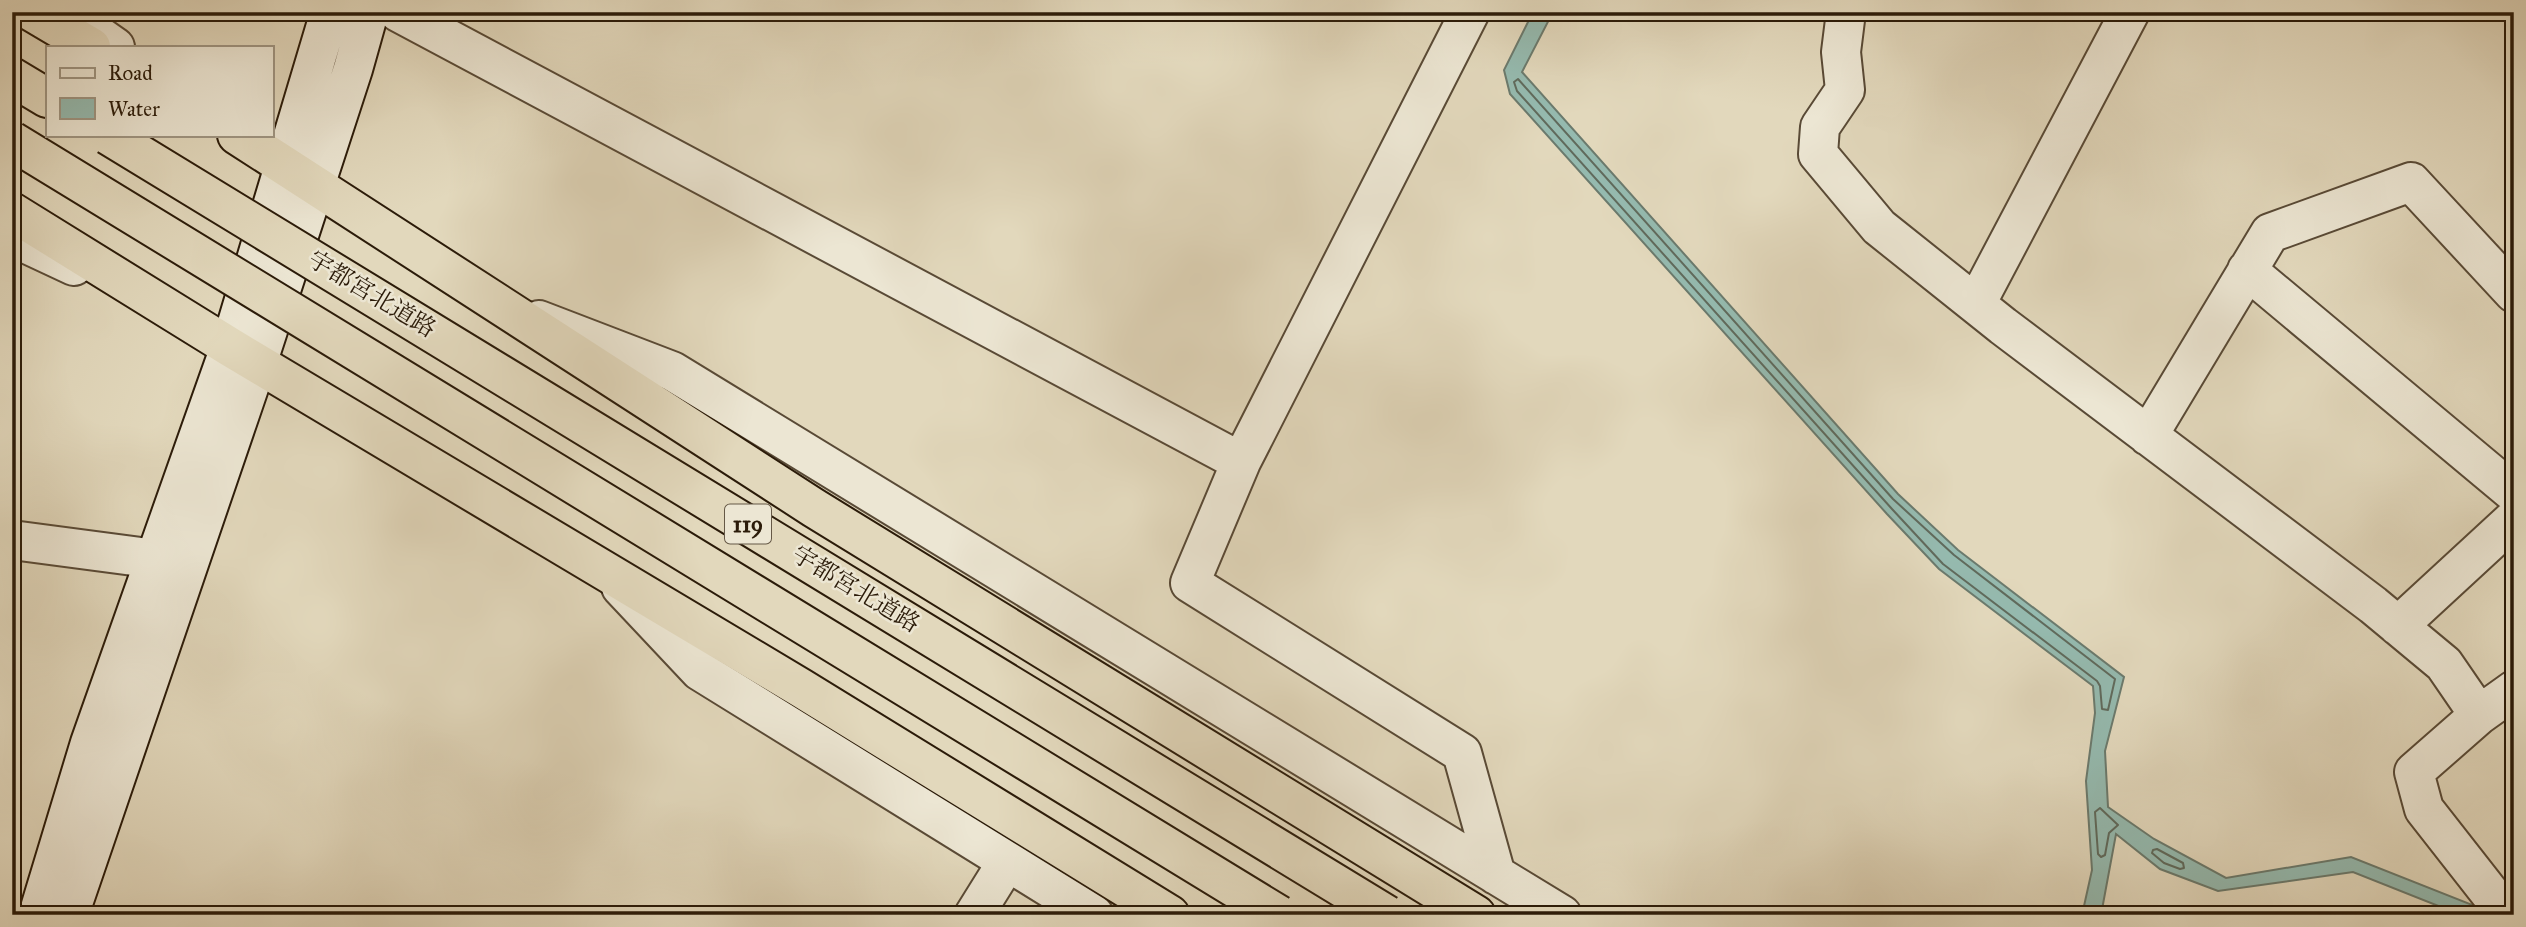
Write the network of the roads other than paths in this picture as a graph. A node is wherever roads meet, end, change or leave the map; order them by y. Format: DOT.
graph roads {
  1 [pos="32,12"];
  2 [pos="65,12"];
  3 [pos="330,12"];
  4 [pos="369,12"];
  5 [pos="398,12"];
  6 [pos="1470,12"];
  7 [pos="1846,12"];
  8 [pos="2130,12"];
  9 [pos="89,46"];
  10 [pos="114,46"];
  11 [pos="12,76"];
  12 [pos="46,97"];
  13 [pos="273,112"];
  14 [pos="110,136"];
  15 [pos="12,141"];
  16 [pos="254,145"];
  17 [pos="314,186"];
  18 [pos="12,212"];
  19 [pos="12,237"];
  20 [pos="2247,270"];
  21 [pos="2514,293"];
  22 [pos="497,304"];
  23 [pos="1976,304"];
  24 [pos="171,311"];
  25 [pos="243,356"];
  26 [pos="2148,436"];
  27 [pos="1241,462"];
  28 [pos="2514,493"];
  29 [pos="2514,519"];
  30 [pos="12,540"];
  31 [pos="156,559"];
  32 [pos="610,575"];
  33 [pos="2398,626"];
  34 [pos="2514,690"];
  35 [pos="2479,715"];
  36 [pos="1007,862"];
  37 [pos="1496,874"];
  38 [pos="38,915"];
  39 [pos="69,915"];
  40 [pos="974,915"];
  41 [pos="1094,915"];
  42 [pos="1170,915"];
  43 [pos="1279,915"];
  44 [pos="1387,915"];
  45 [pos="1476,915"];
  46 [pos="1562,915"];
  47 [pos="2507,915"];
  1 -- 9 [label="highway"];
  2 -- 10 [label="street"];
  3 -- 13 [label="street"];
  4 -- 17 [label="street"];
  5 -- 27 [label="street"];
  6 -- 27 [label="street"];
  7 -- 23 [label="street"];
  8 -- 23 [label="street"];
  11 -- 12 [label="highway"];
  14 -- 44 [label="highway, 宇都宮北道路 / 119, bridge"];
  15 -- 43 [label="highway, 119, bridge"];
  16 -- 17 [label="highway"];
  16 -- 25 [label="street"];
  17 -- 22 [label="highway"];
  17 -- 25 [label="street"];
  18 -- 24 [label="highway"];
  19 -- 24 [label="street"];
  20 -- 21 [label="street"];
  20 -- 26 [label="street"];
  20 -- 28 [label="street"];
  22 -- 37 [label="street"];
  22 -- 45 [label="highway"];
  23 -- 26 [label="street"];
  24 -- 25 [label="highway"];
  25 -- 31 [label="street"];
  25 -- 32 [label="highway"];
  25 -- 39 [label="street"];
  26 -- 33 [label="street"];
  27 -- 37 [label="street"];
  29 -- 33 [label="street"];
  30 -- 31 [label="street"];
  31 -- 38 [label="street"];
  32 -- 36 [label="street"];
  32 -- 42 [label="highway"];
  33 -- 35 [label="street"];
  34 -- 35 [label="street"];
  35 -- 47 [label="street"];
  36 -- 40 [label="street"];
  36 -- 41 [label="street"];
  37 -- 46 [label="street"];
}
